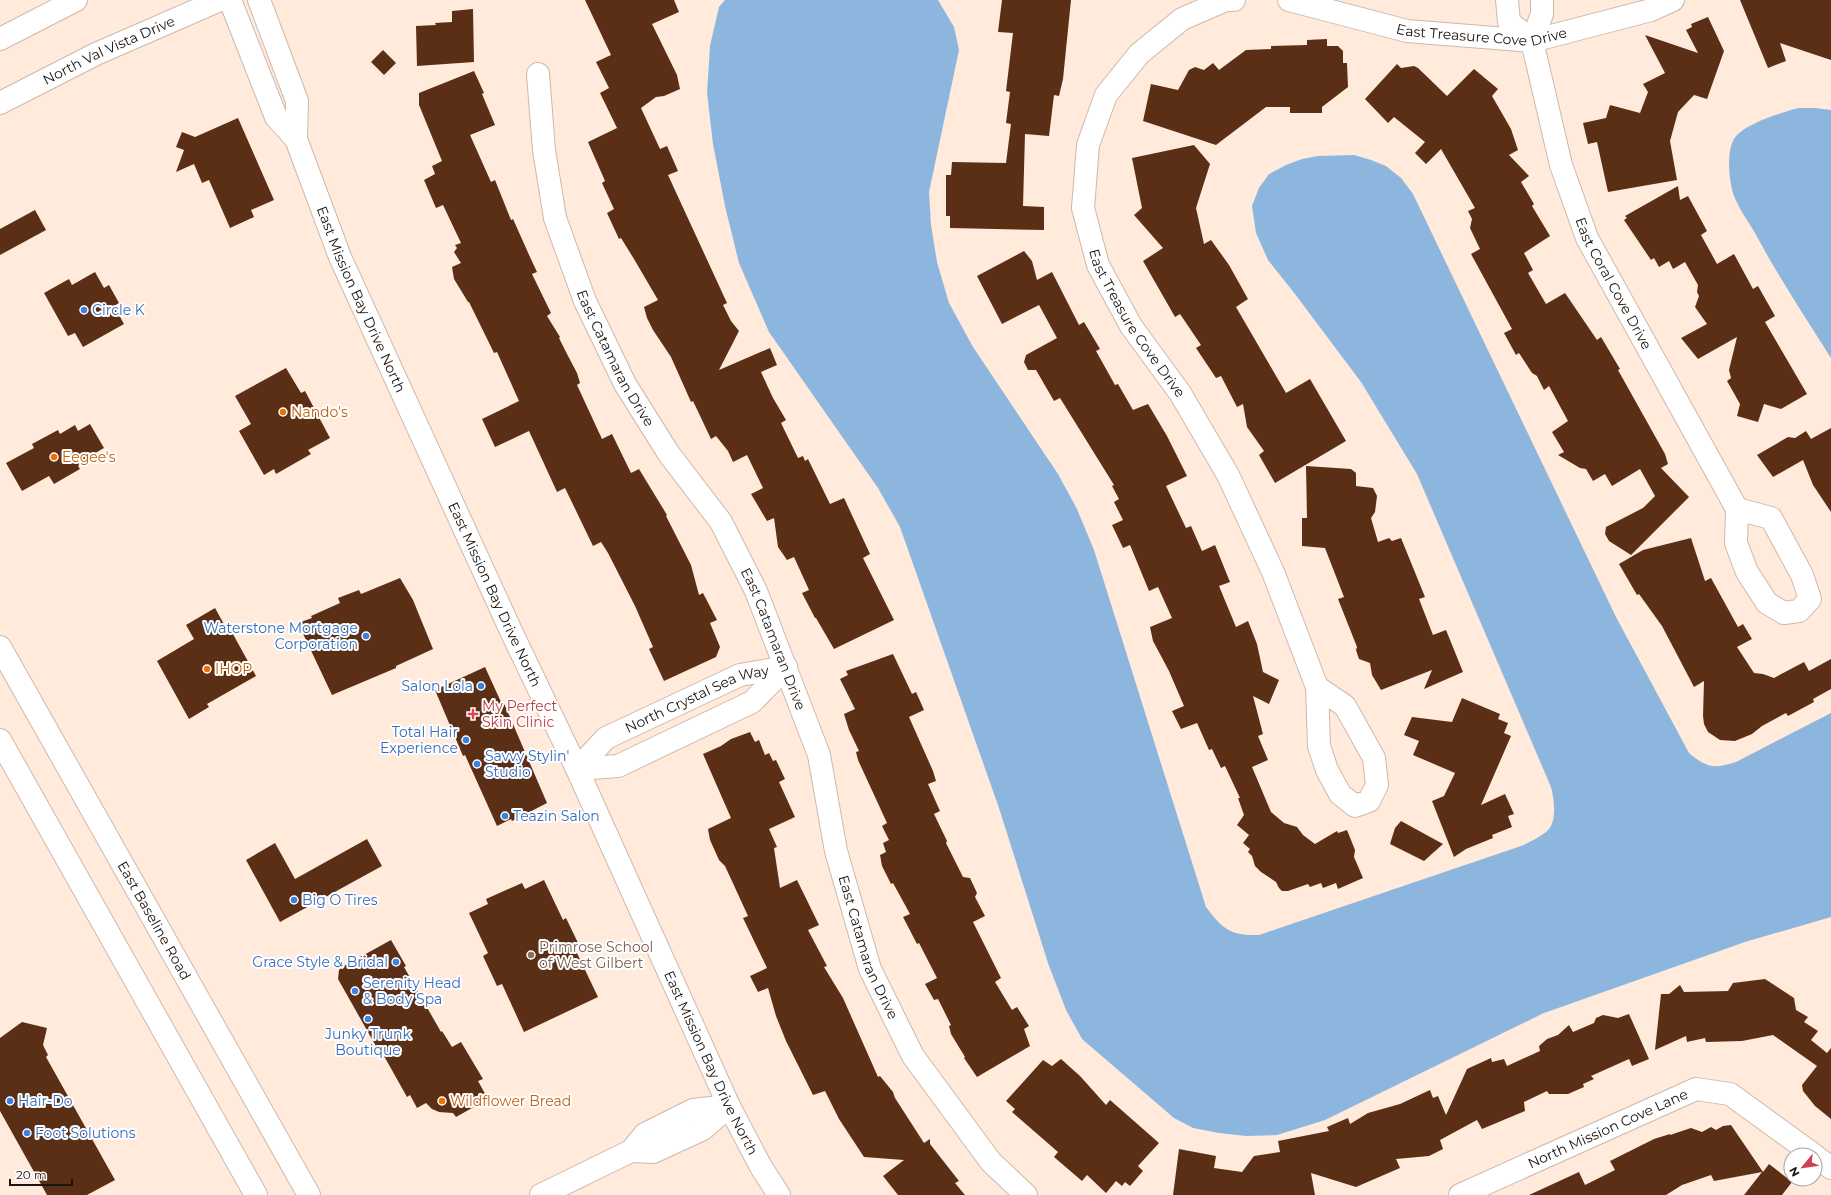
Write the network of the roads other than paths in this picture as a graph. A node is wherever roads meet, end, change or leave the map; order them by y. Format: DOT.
graph roads {
  1 [pos="76,0"];
  2 [pos="220,0"];
  3 [pos="230,0"];
  4 [pos="258,0"];
  5 [pos="1234,0"];
  6 [pos="1289,0"];
  7 [pos="1507,0"];
  8 [pos="1542,0"];
  9 [pos="1673,0"];
  10 [pos="0,39"];
  11 [pos="1532,41"];
  12 [pos="538,74"];
  13 [pos="0,104"];
  14 [pos="296,139"];
  15 [pos="1737,508"];
  16 [pos="0,646"];
  17 [pos="786,667"];
  18 [pos="1317,687"];
  19 [pos="0,740"];
  20 [pos="577,769"];
  21 [pos="729,1106"];
  22 [pos="1803,1147"];
  23 [pos="1823,1162"];
  24 [pos="1831,1168"];
  25 [pos="256,1195"];
  26 [pos="309,1195"];
  27 [pos="541,1195"];
  28 [pos="779,1195"];
  29 [pos="1026,1195"];
  30 [pos="1460,1195"];
  1 -- 10 [label="street"];
  2 -- 13 [label="street, North Val Vista Drive"];
  3 -- 14 [label="street, East Mission Bay Drive North"];
  4 -- 14 [label="street, East Mission Bay Drive North"];
  5 -- 18 [label="street, East Treasure Cove Drive"];
  6 -- 11 [label="street, East Treasure Cove Drive"];
  7 -- 11 [label="street"];
  8 -- 11 [label="street"];
  9 -- 11 [label="street, East Treasure Cove Drive"];
  11 -- 15 [label="street, East Coral Cove Drive"];
  12 -- 17 [label="street, East Catamaran Drive"];
  14 -- 20 [label="street, East Mission Bay Drive North"];
  15 -- 15 [label="street"];
  16 -- 26 [label="street, East Baseline Road"];
  17 -- 20 [label="street, North Crystal Sea Way"];
  17 -- 20 [label="street, North Crystal Sea Way"];
  17 -- 29 [label="street, East Catamaran Drive"];
  18 -- 18 [label="street, East Treasure Cove Drive"];
  19 -- 25 [label="street"];
  20 -- 21 [label="street, East Mission Bay Drive North"];
  21 -- 27 [label="street"];
  21 -- 28 [label="street, East Mission Bay Drive North"];
  22 -- 30 [label="street, North Mission Cove Lane"];
  23 -- 24 [label="street, North Mission Cove Lane"];
}
